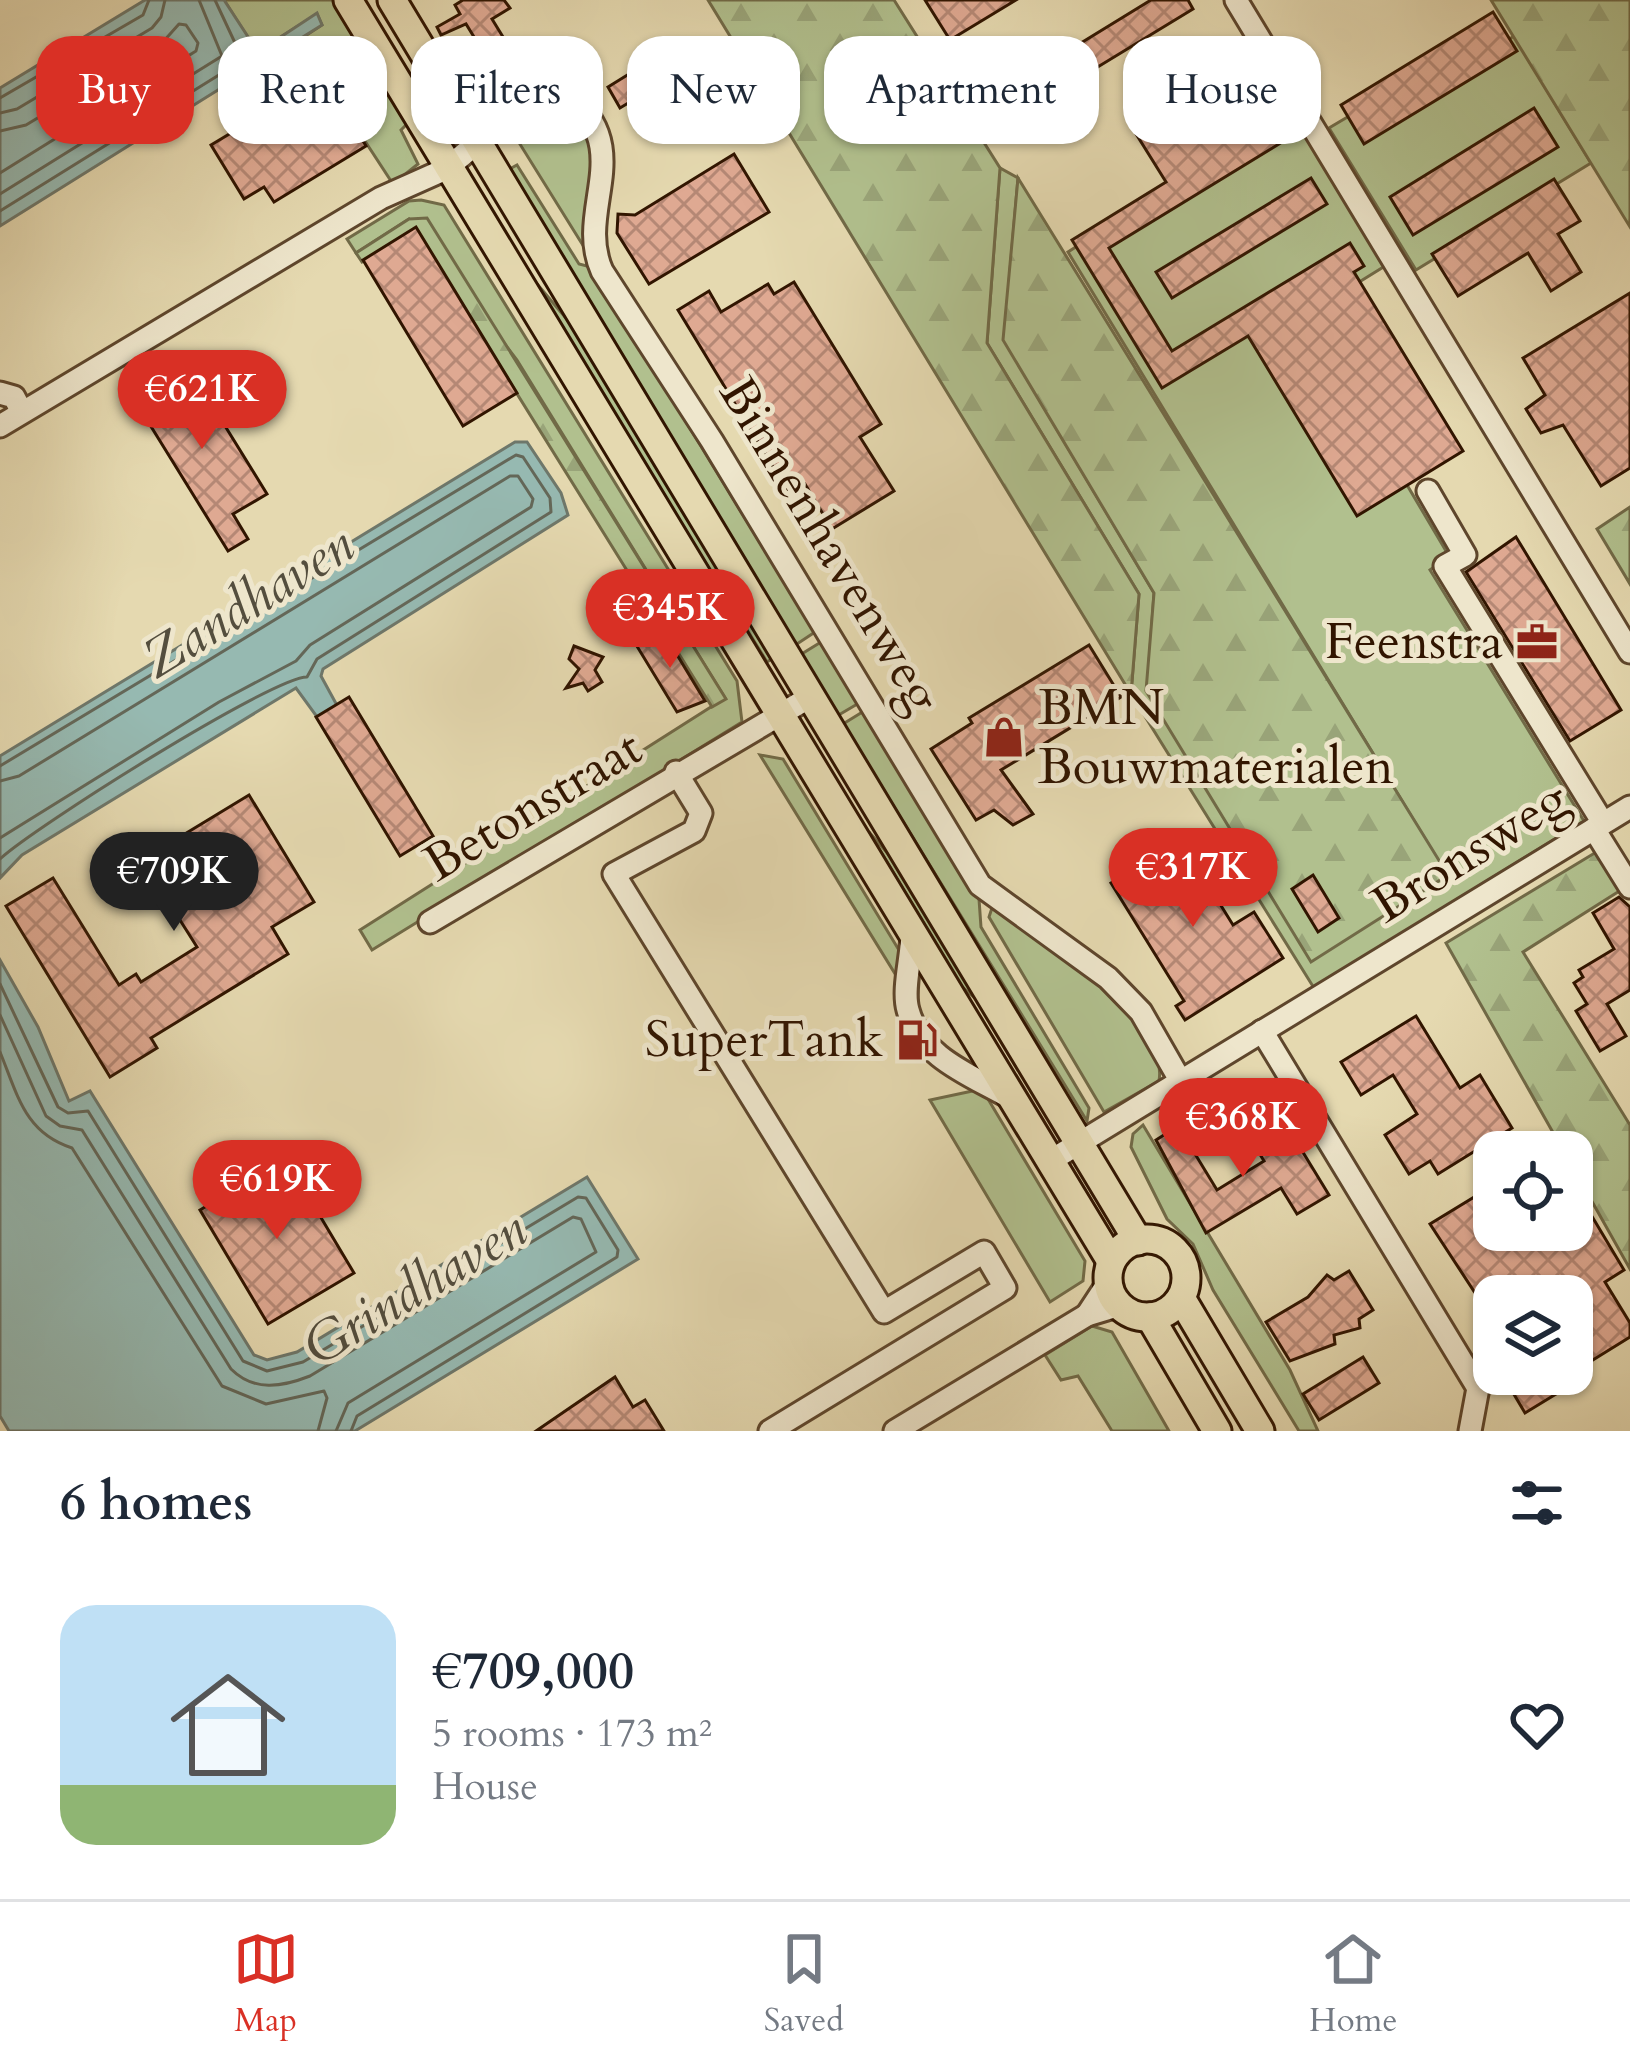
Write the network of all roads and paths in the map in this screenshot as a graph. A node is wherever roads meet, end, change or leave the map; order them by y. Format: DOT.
graph roads {
  1 [pos="348,0"];
  2 [pos="392,0"];
  3 [pos="1236,0"];
  4 [pos="476,148"];
  5 [pos="446,169"];
  6 [pos="0,393"];
  7 [pos="22,412"];
  8 [pos="0,426"];
  9 [pos="1428,491"];
  10 [pos="1630,652"];
  11 [pos="810,697"];
  12 [pos="780,713"];
  13 [pos="676,772"];
  14 [pos="1630,807"];
  15 [pos="1599,826"];
  16 [pos="1630,887"];
  17 [pos="430,922"];
  18 [pos="912,932"];
  19 [pos="1262,1030"];
  20 [pos="1180,1080"];
  21 [pos="1009,1097"];
  22 [pos="1082,1142"];
  23 [pos="1050,1161"];
  24 [pos="1138,1241"];
  25 [pos="1113,1283"];
  26 [pos="1180,1298"];
  27 [pos="1150,1317"];
  28 [pos="770,1431"];
  29 [pos="895,1431"];
  30 [pos="1217,1431"];
  31 [pos="1260,1431"];
  32 [pos="1470,1431"];
  1 -- 5 [label="main road"];
  2 -- 4 [label="main road, Binnenhavenweg"];
  3 -- 10 [label="street"];
  4 -- 5 [label="street, Binnenhavenweg"];
  4 -- 11 [label="main road, Binnenhavenweg"];
  4 -- 20 [label="street, Binnenhavenweg"];
  5 -- 7 [label="street, Binnenhavenweg"];
  5 -- 12 [label="main road"];
  6 -- 7 [label="street"];
  7 -- 8 [label="street, Binnenhavenweg"];
  9 -- 15 [label="street"];
  11 -- 12 [label="street, Betonstraat"];
  11 -- 22 [label="main road, Binnenhavenweg"];
  12 -- 13 [label="street, Betonstraat"];
  12 -- 18 [label="main road"];
  13 -- 17 [label="street, Betonstraat"];
  13 -- 28 [label="street"];
  14 -- 15 [label="street, Bronsweg"];
  15 -- 16 [label="street"];
  15 -- 19 [label="street, Bronsweg"];
  18 -- 21 [label="main road"];
  18 -- 21 [label="street"];
  19 -- 20 [label="street, Bronsweg"];
  19 -- 32 [label="street"];
  20 -- 22 [label="street, Bronsweg"];
  21 -- 23 [label="main road"];
  22 -- 23 [label="street, Bronsweg"];
  22 -- 24 [label="main road, Binnenhavenweg"];
  23 -- 25 [label="main road"];
  24 -- 25 [label="main road"];
  24 -- 26 [label="main road"];
  25 -- 27 [label="main road"];
  25 -- 29 [label="street"];
  26 -- 27 [label="main road"];
  26 -- 31 [label="main road"];
  27 -- 30 [label="main road"];
}
